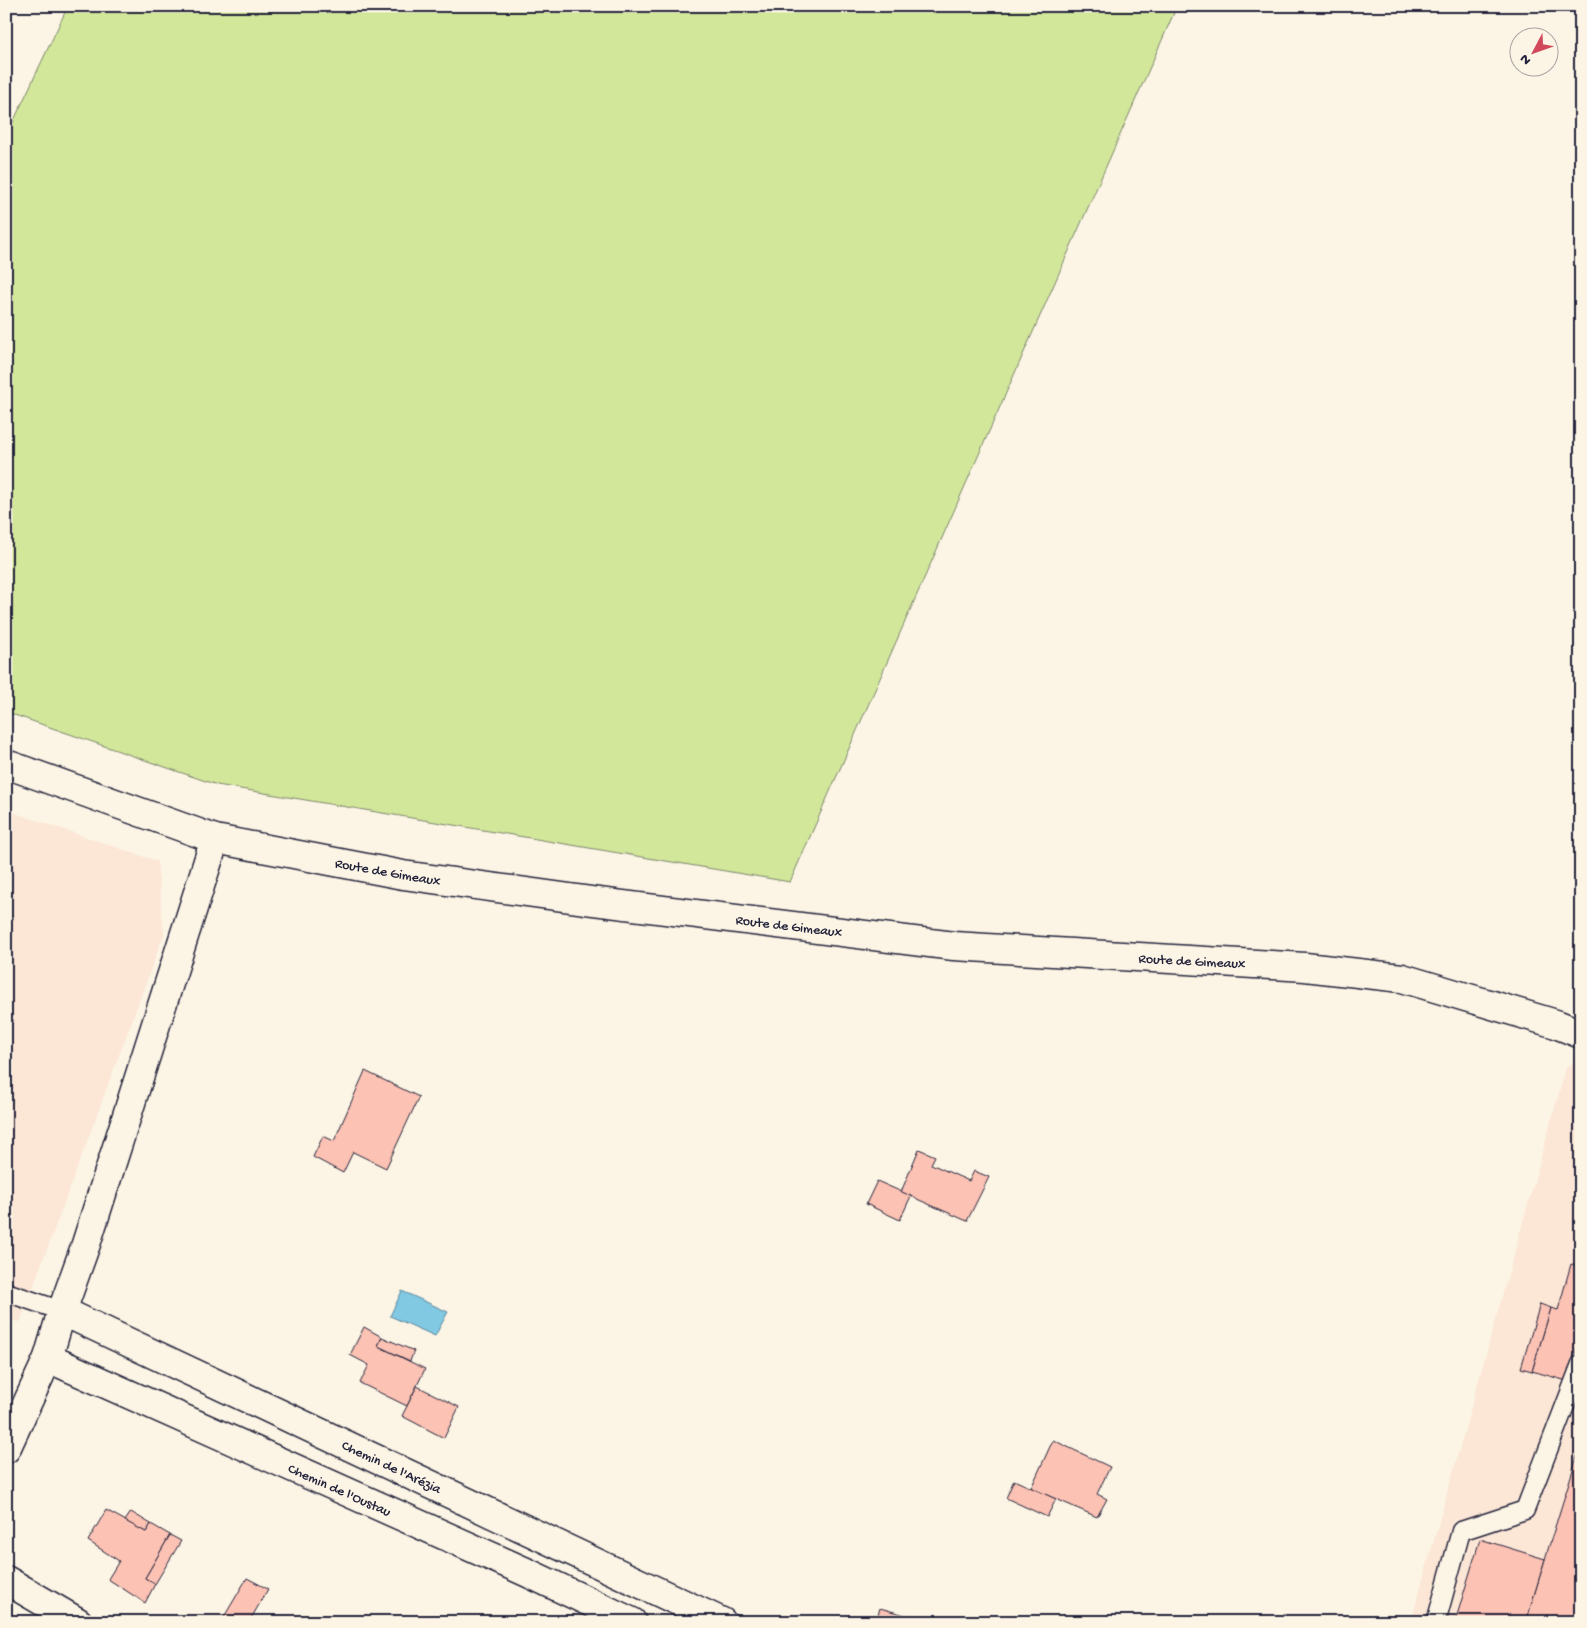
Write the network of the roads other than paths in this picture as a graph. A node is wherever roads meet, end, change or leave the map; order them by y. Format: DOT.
graph roads {
  1 [pos="6,764"];
  2 [pos="215,839"];
  3 [pos="1581,1034"];
  4 [pos="6,1292"];
  5 [pos="62,1311"];
  6 [pos="48,1358"];
  7 [pos="1581,1364"];
  8 [pos="6,1449"];
  9 [pos="6,1580"];
  10 [pos="78,1622"];
  11 [pos="632,1622"];
  12 [pos="722,1622"];
  13 [pos="1436,1622"];
  1 -- 2 [label="street, Route de Gimeaux"];
  2 -- 3 [label="street, Route de Gimeaux"];
  2 -- 5 [label="street"];
  4 -- 5 [label="lane"];
  5 -- 6 [label="street"];
  5 -- 12 [label="street, Chemin de l'Arézia"];
  6 -- 8 [label="street"];
  6 -- 11 [label="street, Chemin de l'Oustau"];
  7 -- 13 [label="lane"];
  9 -- 10 [label="street"];
}
